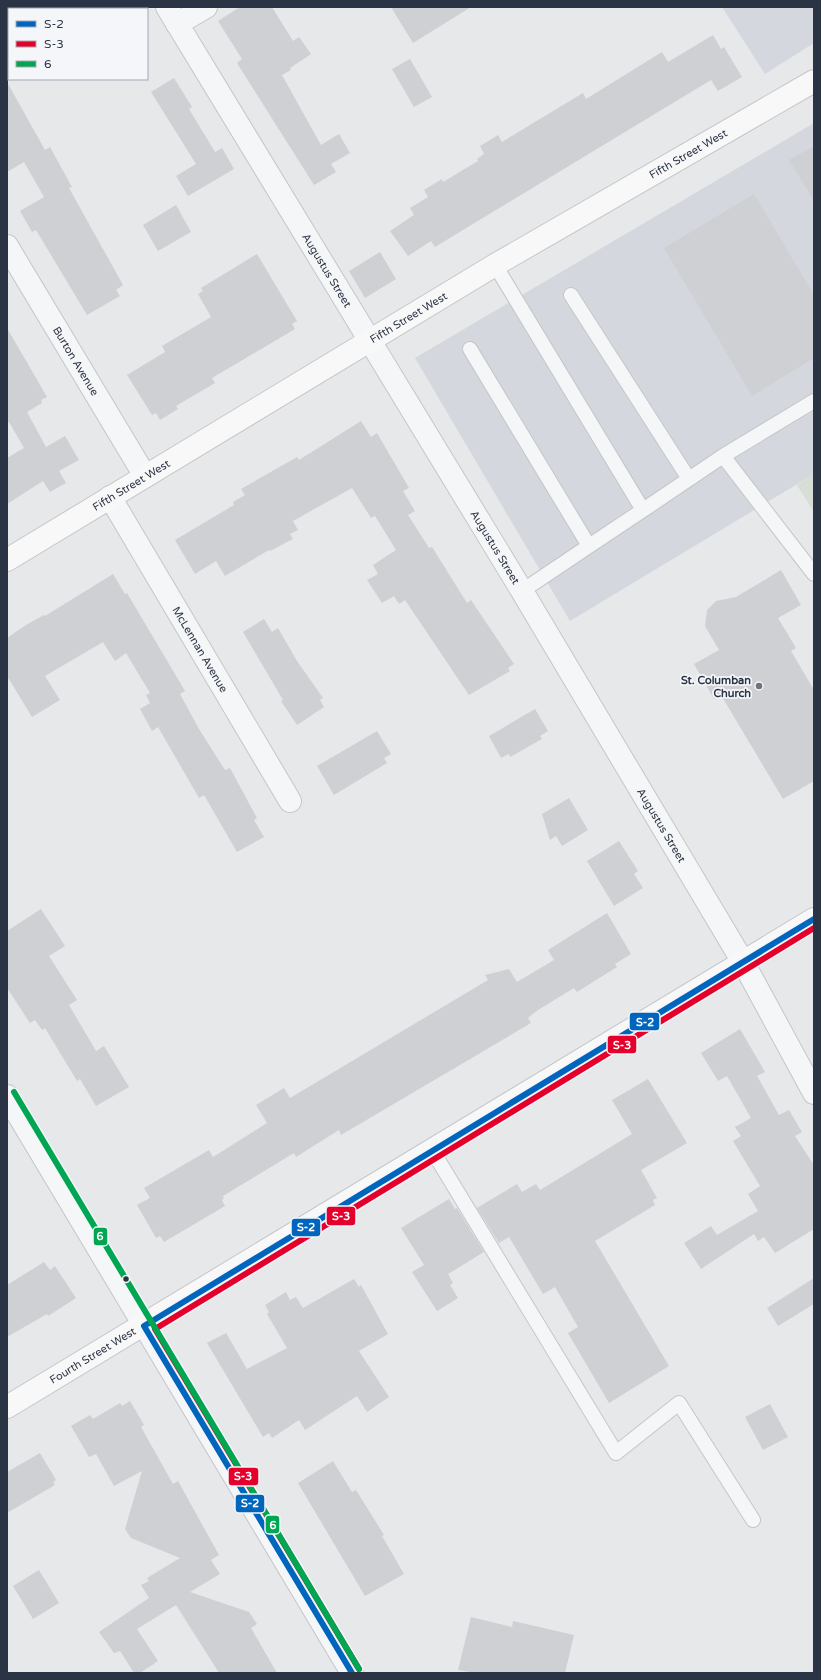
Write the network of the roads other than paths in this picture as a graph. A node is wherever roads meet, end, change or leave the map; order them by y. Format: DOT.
graph roads {
  1 [pos="206,7"];
  2 [pos="172,16"];
  3 [pos="814,81"];
  4 [pos="7,246"];
  5 [pos="495,265"];
  6 [pos="571,295"];
  7 [pos="370,341"];
  8 [pos="470,349"];
  9 [pos="814,401"];
  10 [pos="723,456"];
  11 [pos="145,476"];
  12 [pos="689,479"];
  13 [pos="110,497"];
  14 [pos="643,510"];
  15 [pos="589,546"];
  16 [pos="7,560"];
  17 [pos="814,574"];
  18 [pos="522,591"];
  19 [pos="290,801"];
  20 [pos="814,919"];
  21 [pos="743,962"];
  22 [pos="814,1093"];
  23 [pos="7,1096"];
  24 [pos="432,1150"];
  25 [pos="144,1326"];
  26 [pos="7,1407"];
  27 [pos="753,1520"];
  28 [pos="352,1673"];
  1 -- 2 [label="street"];
  2 -- 7 [label="street, Augustus Street"];
  3 -- 5 [label="street, Fifth Street West"];
  4 -- 11 [label="street, Burton Avenue"];
  5 -- 7 [label="street, Fifth Street West"];
  5 -- 14 [label="lane"];
  6 -- 12 [label="lane"];
  7 -- 11 [label="street, Fifth Street West"];
  7 -- 18 [label="street, Augustus Street"];
  8 -- 15 [label="lane"];
  9 -- 10 [label="lane"];
  10 -- 12 [label="lane"];
  10 -- 17 [label="lane"];
  11 -- 13 [label="street, Fifth Street West"];
  12 -- 14 [label="lane"];
  13 -- 16 [label="street, Fifth Street West"];
  13 -- 19 [label="street, McLennan Avenue"];
  14 -- 15 [label="lane"];
  15 -- 18 [label="lane"];
  18 -- 21 [label="street, Augustus Street"];
  20 -- 21 [label="street, Fourth Street West"];
  21 -- 22 [label="street, Augustus Street"];
  21 -- 24 [label="street, Fourth Street West"];
  23 -- 25 [label="street"];
  24 -- 25 [label="street, Fourth Street West"];
  24 -- 27 [label="lane"];
  25 -- 26 [label="street, Fourth Street West"];
  25 -- 28 [label="street"];
}
